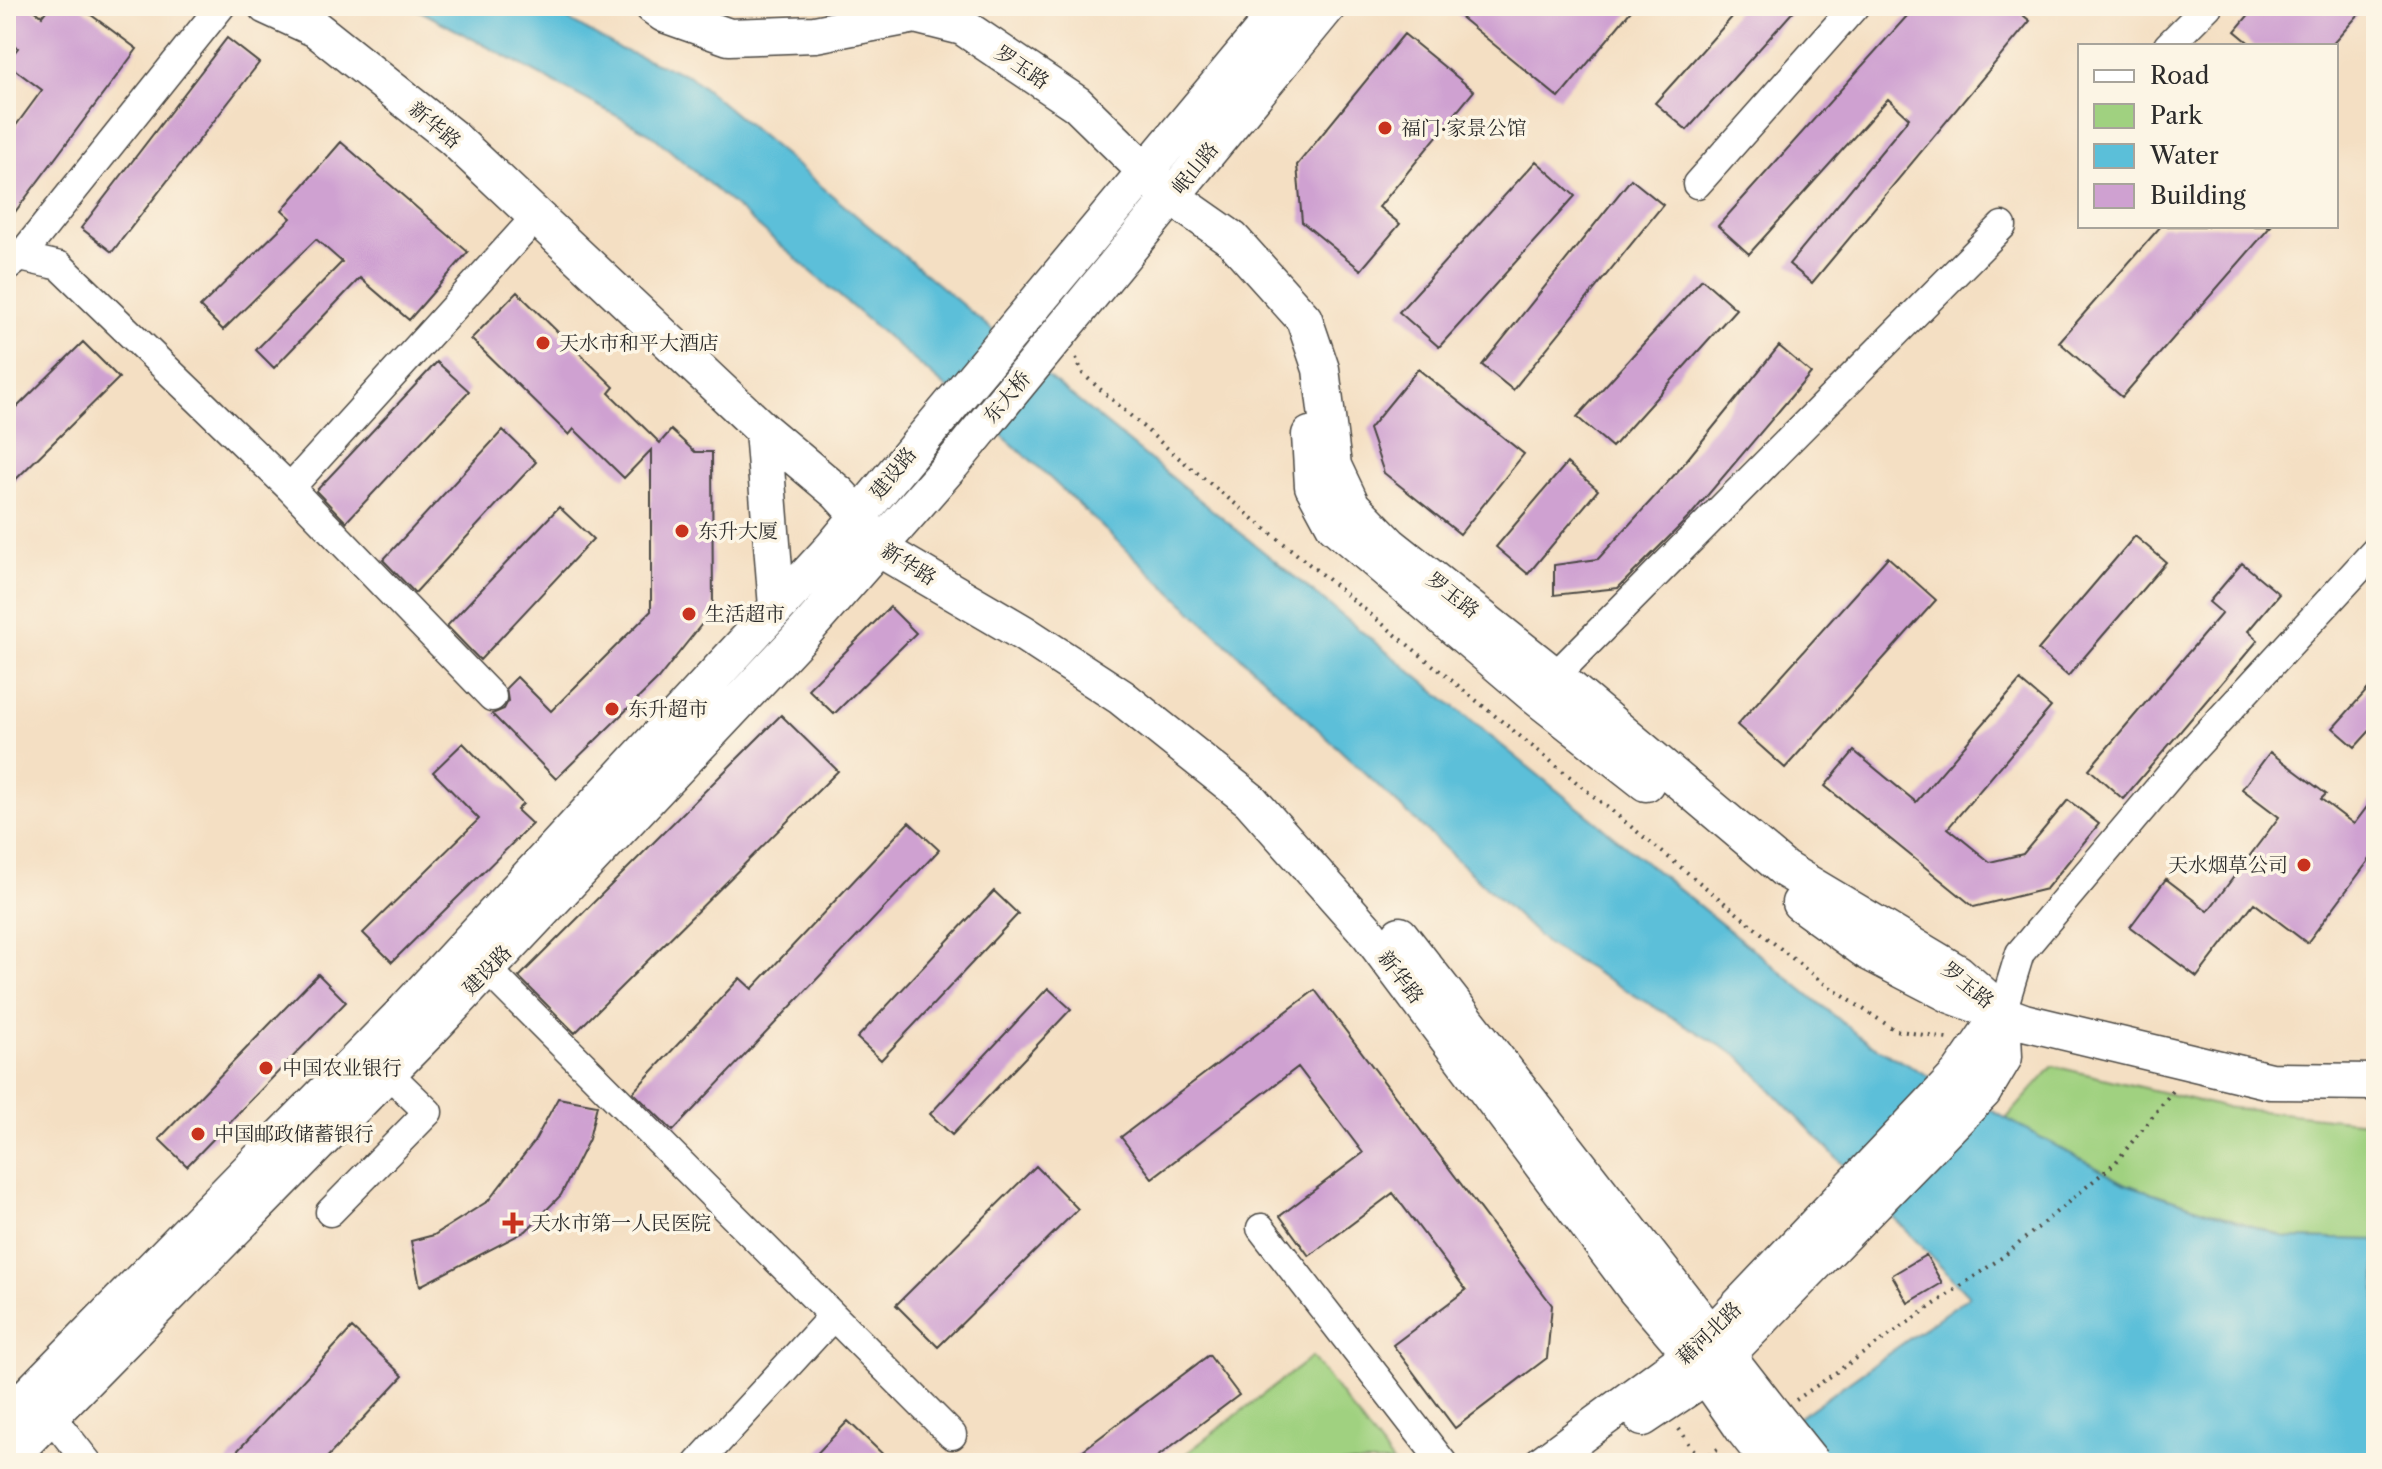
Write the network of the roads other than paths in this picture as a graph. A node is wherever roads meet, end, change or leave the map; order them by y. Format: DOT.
graph roads {
  1 [pos="221,6"];
  2 [pos="266,6"];
  3 [pos="653,6"];
  4 [pos="1283,6"];
  5 [pos="1328,6"];
  6 [pos="1855,6"];
  7 [pos="2208,6"];
  8 [pos="2170,44"];
  9 [pos="1145,171"];
  10 [pos="1697,184"];
  11 [pos="1172,197"];
  12 [pos="535,218"];
  13 [pos="2002,226"];
  14 [pos="13,263"];
  15 [pos="1032,307"];
  16 [pos="1062,330"];
  17 [pos="763,430"];
  18 [pos="924,435"];
  19 [pos="952,464"];
  20 [pos="290,488"];
  21 [pos="859,516"];
  22 [pos="887,538"];
  23 [pos="2376,550"];
  24 [pos="777,607"];
  25 [pos="1555,676"];
  26 [pos="492,697"];
  27 [pos="488,970"];
  28 [pos="2002,1012"];
  29 [pos="1973,1070"];
  30 [pos="388,1073"];
  31 [pos="2376,1082"];
  32 [pos="330,1212"];
  33 [pos="1261,1228"];
  34 [pos="833,1316"];
  35 [pos="1708,1355"];
  36 [pos="51,1416"];
  37 [pos="1758,1423"];
  38 [pos="952,1435"];
  39 [pos="9,1441"];
  40 [pos="88,1463"];
  41 [pos="698,1463"];
  42 [pos="1443,1463"];
  43 [pos="1543,1463"];
  44 [pos="1579,1463"];
  45 [pos="1770,1463"];
  46 [pos="1812,1463"];
  1 -- 14 [label="street"];
  2 -- 12 [label="main road, 新华路"];
  3 -- 9 [label="main road, 罗玉路"];
  4 -- 9 [label="main road, 岷山路"];
  5 -- 11 [label="main road, 岷山路"];
  6 -- 10 [label="street"];
  7 -- 8 [label="street"];
  9 -- 11 [label="main road, 罗玉路"];
  9 -- 15 [label="main road, 岷山路"];
  11 -- 16 [label="main road, 岷山路"];
  11 -- 25 [label="main road, 罗玉路"];
  11 -- 28 [label="main road, 罗玉路"];
  12 -- 17 [label="main road, 新华路"];
  12 -- 20 [label="street"];
  13 -- 25 [label="street"];
  14 -- 20 [label="street"];
  15 -- 18 [label="main road, 东大桥"];
  16 -- 19 [label="main road, 东大桥"];
  17 -- 21 [label="main road, 新华路"];
  17 -- 24 [label="main road"];
  18 -- 21 [label="main road, 建设路"];
  19 -- 22 [label="main road, 建设路"];
  20 -- 26 [label="street"];
  21 -- 22 [label="main road, 新华路"];
  21 -- 24 [label="main road, 建设路"];
  22 -- 27 [label="main road, 建设路"];
  22 -- 35 [label="main road, 新华路"];
  23 -- 28 [label="street"];
  24 -- 39 [label="main road, 建设路"];
  25 -- 28 [label="main road, 罗玉路"];
  27 -- 30 [label="main road, 建设路"];
  27 -- 34 [label="street"];
  28 -- 29 [label="main road"];
  28 -- 29 [label="main road"];
  28 -- 31 [label="main road"];
  29 -- 35 [label="main road, 藉河北路"];
  30 -- 32 [label="street"];
  30 -- 36 [label="main road, 建设路"];
  33 -- 42 [label="street"];
  34 -- 38 [label="street"];
  34 -- 41 [label="street"];
  35 -- 37 [label="main road, 新华路"];
  35 -- 43 [label="main road, 藉河北路"];
  35 -- 44 [label="main road, 藉河北路"];
  36 -- 39 [label="main road, 建设路"];
  36 -- 40 [label="street"];
  37 -- 45 [label="main road, bridge"];
  37 -- 46 [label="main road, bridge"];
}
